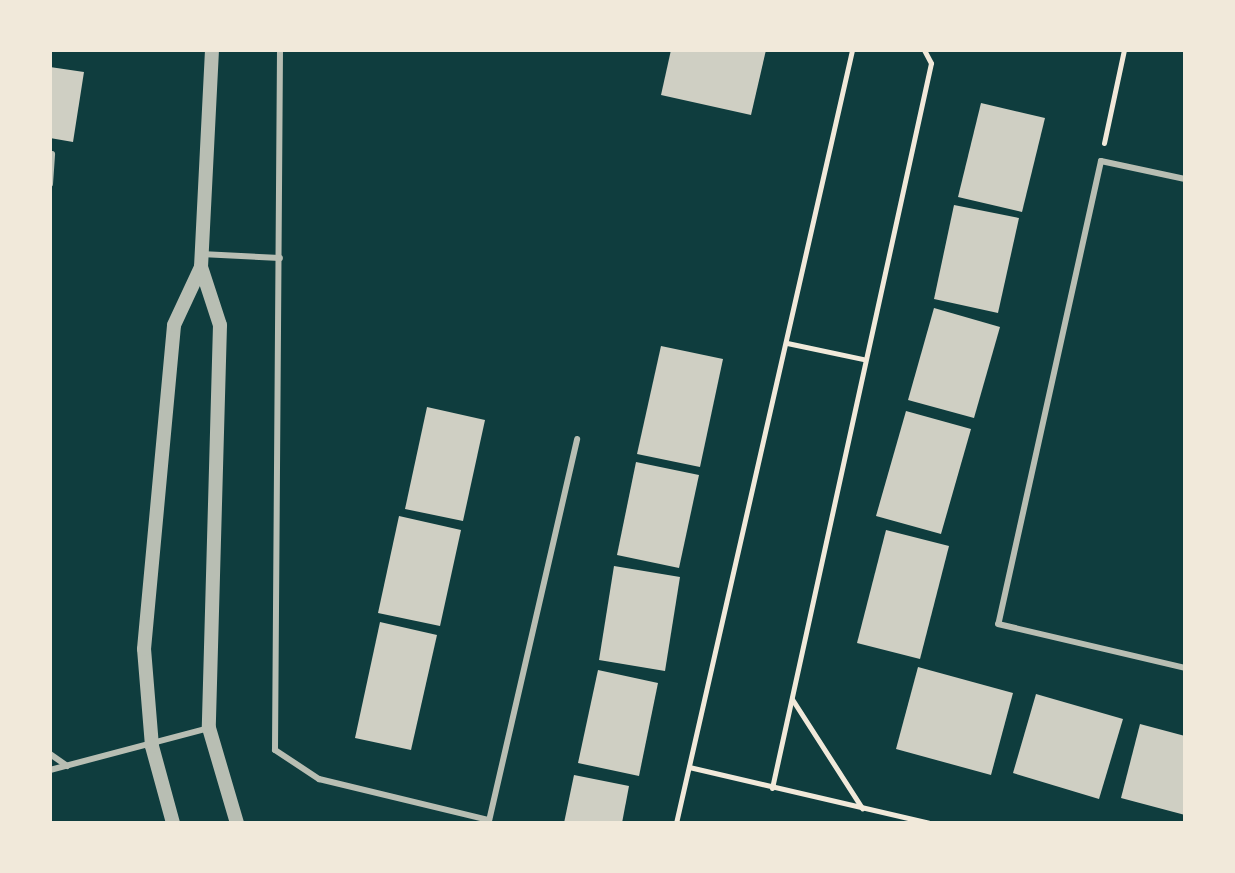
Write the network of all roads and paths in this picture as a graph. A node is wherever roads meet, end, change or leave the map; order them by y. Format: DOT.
graph roads {
  1 [pos="212,50"];
  2 [pos="280,50"];
  3 [pos="852,50"];
  4 [pos="924,50"];
  5 [pos="1124,50"];
  6 [pos="52,154"];
  7 [pos="1101,161"];
  8 [pos="1185,179"];
  9 [pos="50,184"];
  10 [pos="280,258"];
  11 [pos="201,261"];
  12 [pos="787,343"];
  13 [pos="863,359"];
  14 [pos="577,439"];
  15 [pos="1185,668"];
  16 [pos="792,698"];
  17 [pos="209,728"];
  18 [pos="152,746"];
  19 [pos="50,754"];
  20 [pos="67,766"];
  21 [pos="689,767"];
  22 [pos="50,770"];
  23 [pos="772,788"];
  24 [pos="862,808"];
  25 [pos="489,821"];
  26 [pos="173,823"];
  27 [pos="237,823"];
  28 [pos="676,823"];
  29 [pos="929,823"];
  1 -- 11 [label="street"];
  2 -- 10 [label="lane"];
  3 -- 12 [label="path"];
  4 -- 13 [label="path"];
  5 -- 7 [label="path"];
  6 -- 9 [label="lane"];
  7 -- 8 [label="lane"];
  7 -- 15 [label="lane"];
  10 -- 11 [label="lane"];
  10 -- 25 [label="lane"];
  11 -- 17 [label="street"];
  11 -- 18 [label="street"];
  12 -- 13 [label="path"];
  12 -- 21 [label="path"];
  13 -- 16 [label="path"];
  14 -- 25 [label="lane"];
  16 -- 23 [label="path"];
  16 -- 24 [label="path"];
  17 -- 18 [label="lane"];
  17 -- 27 [label="street"];
  18 -- 20 [label="lane"];
  18 -- 26 [label="street"];
  19 -- 20 [label="lane"];
  20 -- 22 [label="lane"];
  21 -- 23 [label="path"];
  21 -- 28 [label="path"];
  23 -- 24 [label="path"];
  24 -- 29 [label="path"];
}
